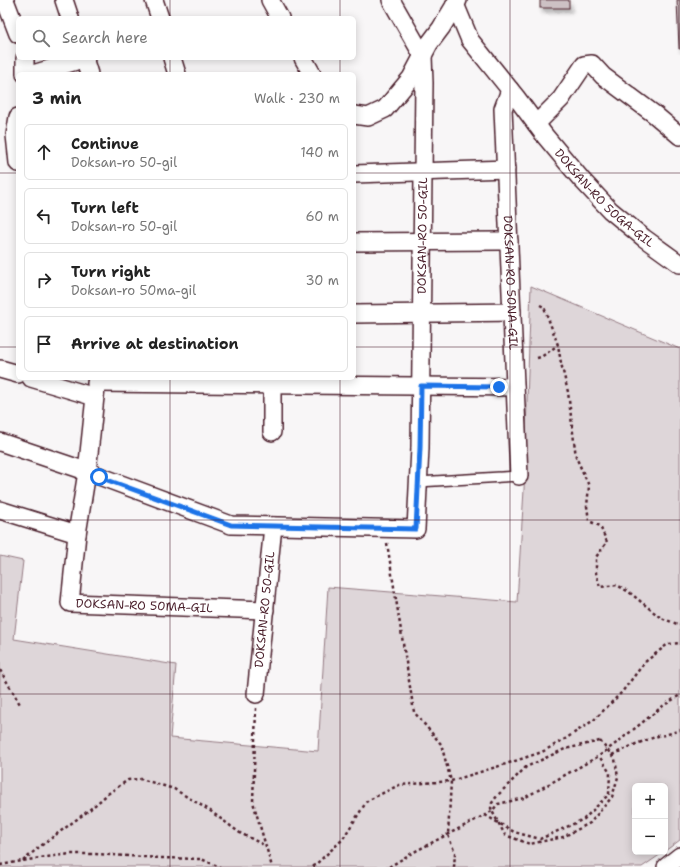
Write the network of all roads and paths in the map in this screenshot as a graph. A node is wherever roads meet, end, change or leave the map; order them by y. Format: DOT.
graph roads {
  1 [pos="5,0"];
  2 [pos="64,0"];
  3 [pos="154,0"];
  4 [pos="270,0"];
  5 [pos="391,0"];
  6 [pos="457,2"];
  7 [pos="69,16"];
  8 [pos="159,16"];
  9 [pos="279,16"];
  10 [pos="16,29"];
  11 [pos="423,56"];
  12 [pos="25,60"];
  13 [pos="173,60"];
  14 [pos="304,60"];
  15 [pos="86,62"];
  16 [pos="25,72"];
  17 [pos="42,72"];
  18 [pos="177,72"];
  19 [pos="311,72"];
  20 [pos="510,90"];
  21 [pos="356,115"];
  22 [pos="536,124"];
  23 [pos="16,129"];
  24 [pos="680,136"];
  25 [pos="16,144"];
  26 [pos="506,169"];
  27 [pos="423,172"];
  28 [pos="356,174"];
  29 [pos="509,241"];
  30 [pos="356,242"];
  31 [pos="422,242"];
  32 [pos="680,264"];
  33 [pos="540,305"];
  34 [pos="512,312"];
  35 [pos="422,313"];
  36 [pos="356,314"];
  37 [pos="558,345"];
  38 [pos="537,358"];
  39 [pos="0,369"];
  40 [pos="16,373"];
  41 [pos="47,380"];
  42 [pos="272,381"];
  43 [pos="96,386"];
  44 [pos="421,386"];
  45 [pos="515,387"];
  46 [pos="272,432"];
  47 [pos="0,442"];
  48 [pos="87,472"];
  49 [pos="519,476"];
  50 [pos="418,482"];
  51 [pos="0,510"];
  52 [pos="273,526"];
  53 [pos="384,528"];
  54 [pos="77,534"];
  55 [pos="265,610"];
  56 [pos="680,625"];
  57 [pos="680,643"];
  58 [pos="0,670"];
  59 [pos="256,694"];
  60 [pos="680,695"];
  61 [pos="21,706"];
  62 [pos="680,730"];
  63 [pos="608,749"];
  64 [pos="612,755"];
  65 [pos="599,756"];
  66 [pos="451,782"];
  67 [pos="492,811"];
  68 [pos="485,815"];
  69 [pos="498,823"];
  70 [pos="448,835"];
  71 [pos="266,846"];
  72 [pos="680,856"];
  73 [pos="22,861"];
  74 [pos="0,865"];
  75 [pos="220,867"];
  76 [pos="272,867"];
  77 [pos="313,867"];
  78 [pos="389,867"];
  79 [pos="454,867"];
  80 [pos="666,867"];
  1 -- 10 [label="street"];
  2 -- 7 [label="street"];
  3 -- 8 [label="street"];
  4 -- 9 [label="street"];
  5 -- 11 [label="street"];
  6 -- 11 [label="street"];
  6 -- 20 [label="street, DOKSAN-RO 50GA-GIL"];
  11 -- 21 [label="street"];
  11 -- 27 [label="street, DOKSAN-RO 50-GIL"];
  12 -- 16 [label="street"];
  13 -- 18 [label="street"];
  14 -- 19 [label="street"];
  15 -- 17 [label="street"];
  20 -- 22 [label="street, DOKSAN-RO 50GA-GIL"];
  20 -- 26 [label="street, DOKSAN-RO 50NA-GIL"];
  22 -- 24 [label="street"];
  22 -- 32 [label="street, DOKSAN-RO 50GA-GIL"];
  23 -- 25 [label="street"];
  26 -- 27 [label="street"];
  26 -- 29 [label="street, DOKSAN-RO 50NA-GIL"];
  27 -- 28 [label="street"];
  27 -- 31 [label="street, DOKSAN-RO 50-GIL"];
  29 -- 31 [label="street"];
  29 -- 34 [label="street, DOKSAN-RO 50NA-GIL"];
  30 -- 31 [label="street"];
  31 -- 35 [label="street, DOKSAN-RO 50-GIL"];
  33 -- 37 [label="path"];
  34 -- 35 [label="street"];
  34 -- 45 [label="street, DOKSAN-RO 50NA-GIL"];
  35 -- 36 [label="street"];
  35 -- 44 [label="street, DOKSAN-RO 50-GIL"];
  37 -- 38 [label="path"];
  37 -- 56 [label="path"];
  39 -- 40 [label="street"];
  41 -- 43 [label="street"];
  42 -- 43 [label="street"];
  42 -- 44 [label="street"];
  42 -- 46 [label="street"];
  43 -- 48 [label="street, DOKSAN-RO 50MA-GIL"];
  44 -- 45 [label="street"];
  44 -- 50 [label="street, DOKSAN-RO 50-GIL"];
  45 -- 49 [label="street, DOKSAN-RO 50NA-GIL"];
  47 -- 48 [label="street, DOKSAN-RO 50-GIL"];
  48 -- 52 [label="street, DOKSAN-RO 50-GIL"];
  48 -- 54 [label="street, DOKSAN-RO 50MA-GIL"];
  49 -- 50 [label="lane"];
  50 -- 53 [label="street, DOKSAN-RO 50-GIL"];
  51 -- 54 [label="street"];
  52 -- 53 [label="street, DOKSAN-RO 50-GIL"];
  52 -- 55 [label="street, DOKSAN-RO 50-GIL"];
  53 -- 66 [label="path"];
  54 -- 55 [label="street, DOKSAN-RO 50MA-GIL"];
  55 -- 59 [label="street, DOKSAN-RO 50-GIL"];
  57 -- 66 [label="path"];
  58 -- 61 [label="path"];
  59 -- 71 [label="path"];
  60 -- 63 [label="path"];
  62 -- 64 [label="path"];
  63 -- 64 [label="path"];
  63 -- 65 [label="path"];
  63 -- 67 [label="path"];
  64 -- 69 [label="path"];
  65 -- 67 [label="path"];
  65 -- 69 [label="path"];
  66 -- 70 [label="path"];
  66 -- 77 [label="path"];
  67 -- 68 [label="path"];
  67 -- 69 [label="path"];
  68 -- 69 [label="path"];
  68 -- 70 [label="path"];
  70 -- 78 [label="path"];
  70 -- 79 [label="path"];
  71 -- 73 [label="path"];
  71 -- 76 [label="path"];
  72 -- 80 [label="street"];
  73 -- 74 [label="path"];
  73 -- 75 [label="path"];
}
